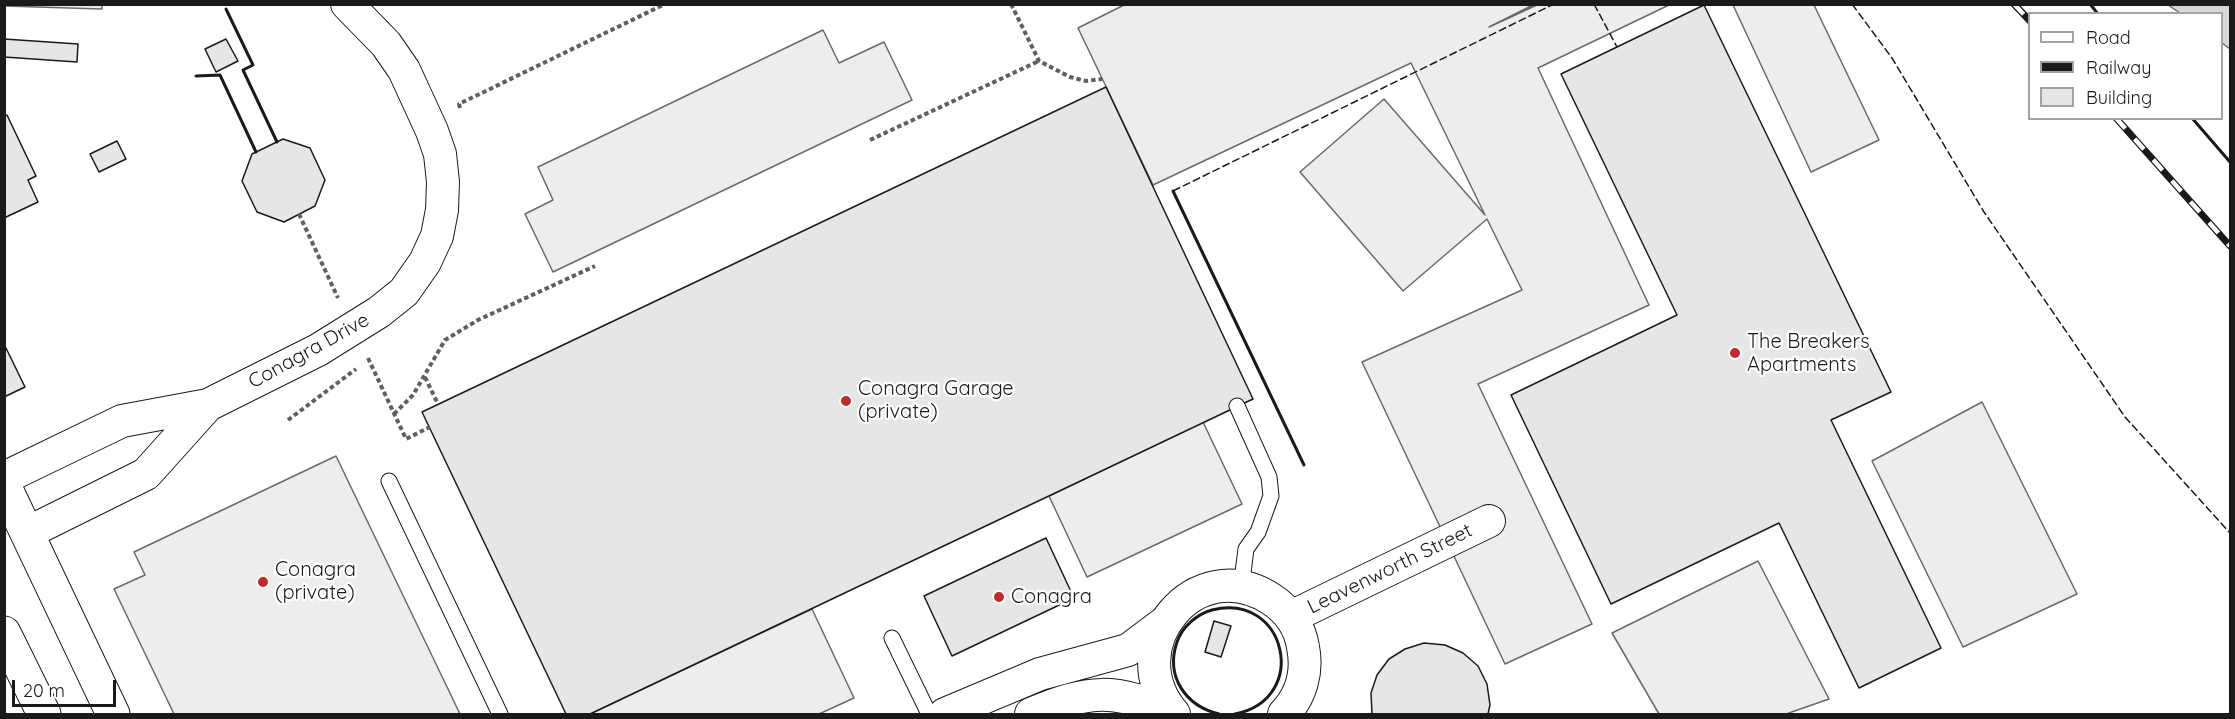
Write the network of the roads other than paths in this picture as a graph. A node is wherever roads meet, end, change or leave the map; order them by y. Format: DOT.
graph roads {
  1 [pos="347,4"];
  2 [pos="208,405"];
  3 [pos="1238,406"];
  4 [pos="4,478"];
  5 [pos="389,481"];
  6 [pos="4,485"];
  7 [pos="1489,521"];
  8 [pos="16,538"];
  9 [pos="1241,588"];
  10 [pos="1291,617"];
  11 [pos="1164,623"];
  12 [pos="4,633"];
  13 [pos="892,638"];
  14 [pos="44,714"];
  15 [pos="113,714"];
  16 [pos="500,714"];
  17 [pos="929,714"];
  18 [pos="945,714"];
  19 [pos="1031,714"];
  20 [pos="1174,714"];
  21 [pos="1284,714"];
  1 -- 2 [label="street, Conagra Drive"];
  2 -- 4 [label="street, Conagra Drive"];
  2 -- 8 [label="street, Conagra Drive"];
  3 -- 9 [label="lane"];
  5 -- 16 [label="lane"];
  6 -- 8 [label="street"];
  7 -- 10 [label="street, Leavenworth Street"];
  8 -- 15 [label="street"];
  9 -- 10 [label="street, Leavenworth Street"];
  9 -- 11 [label="street, Leavenworth Street"];
  10 -- 21 [label="street, Leavenworth Street"];
  11 -- 18 [label="street, Leavenworth Street"];
  11 -- 20 [label="street, Leavenworth Street"];
  12 -- 14 [label="street"];
  13 -- 17 [label="lane"];
  19 -- 20 [label="street, Leavenworth Street"];
}
